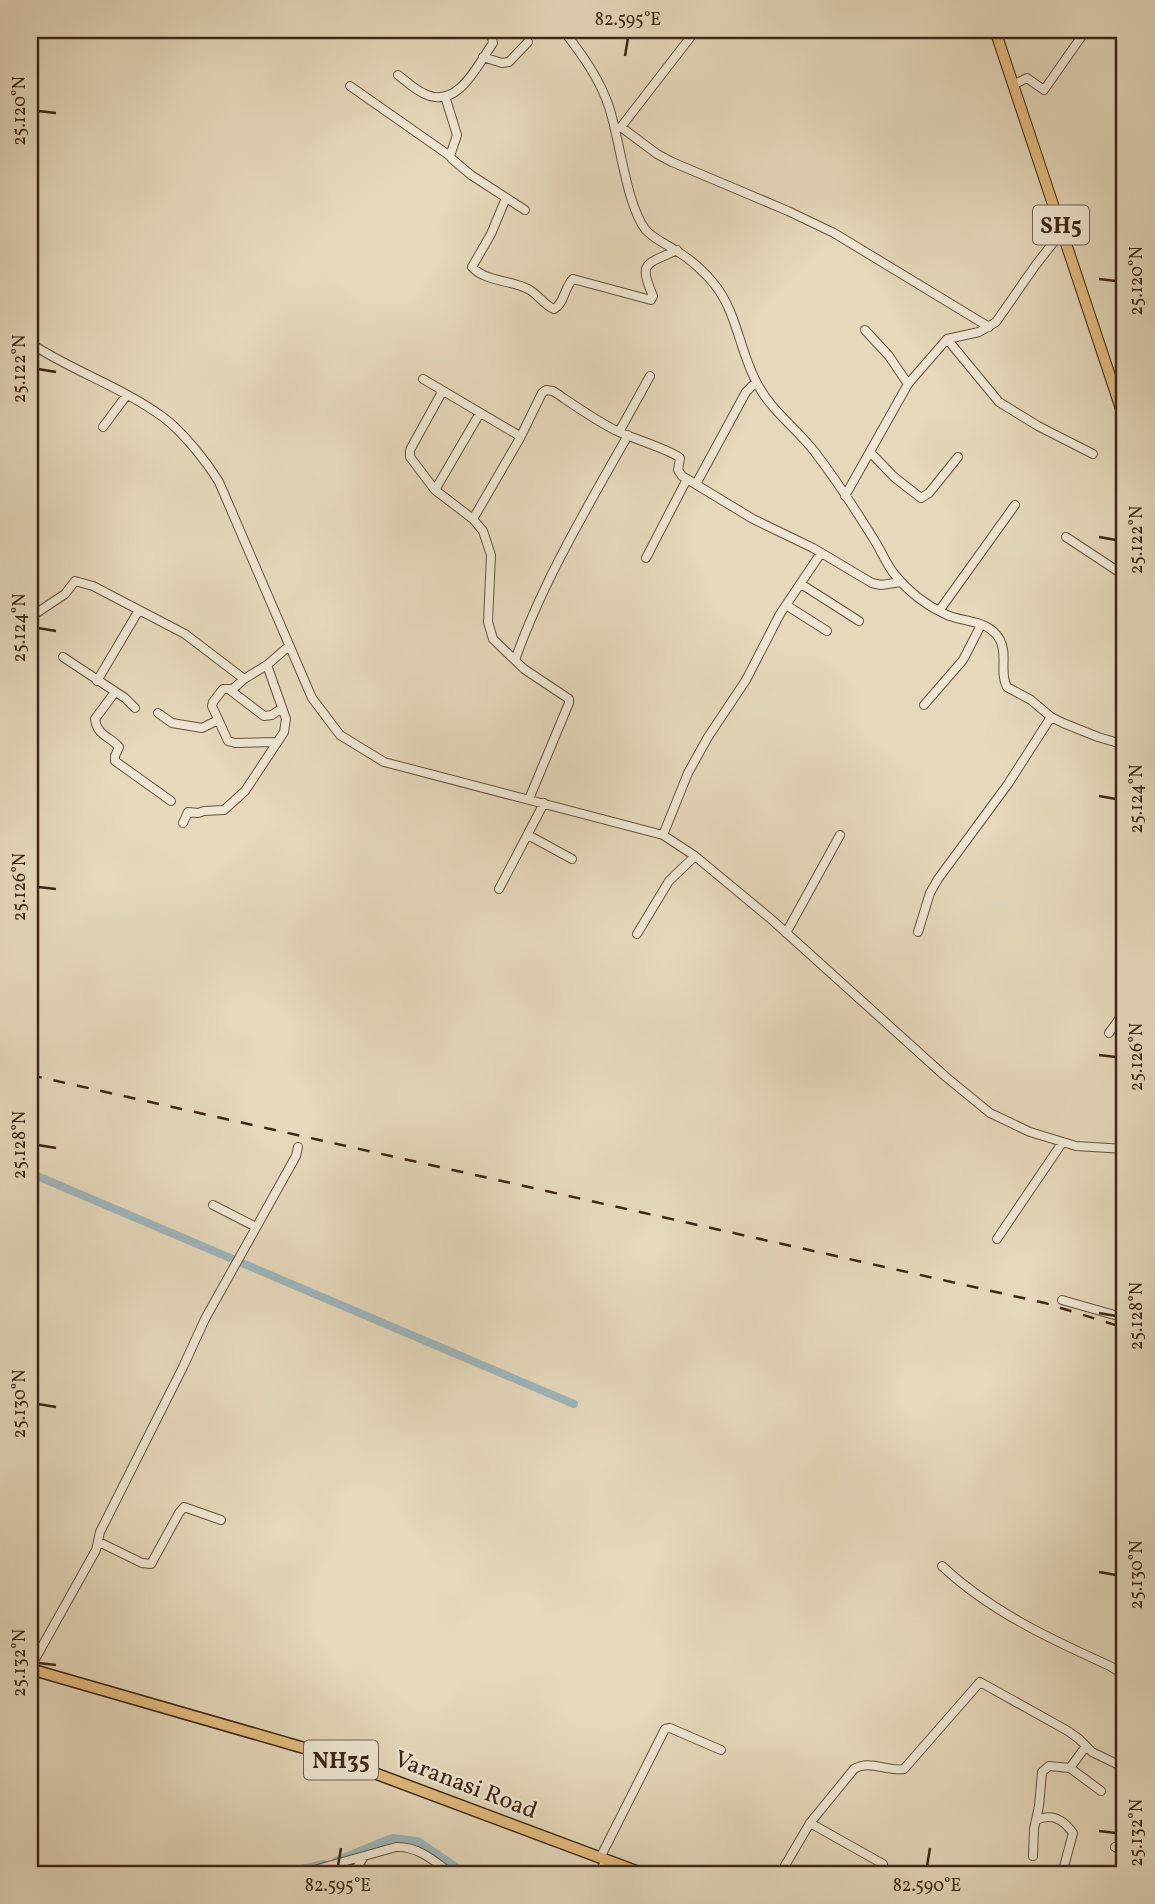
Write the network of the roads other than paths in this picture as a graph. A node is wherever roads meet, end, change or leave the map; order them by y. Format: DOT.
graph roads {
  1 [pos="484,30"];
  2 [pos="563,30"];
  3 [pos="696,30"];
  4 [pos="995,30"];
  5 [pos="1086,30"];
  6 [pos="528,42"];
  7 [pos="483,57"];
  8 [pos="398,75"];
  9 [pos="1013,85"];
  10 [pos="350,86"];
  11 [pos="445,96"];
  12 [pos="618,128"];
  13 [pos="450,156"];
  14 [pos="506,198"];
  15 [pos="525,210"];
  16 [pos="1063,230"];
  17 [pos="677,250"];
  18 [pos="989,327"];
  19 [pos="864,330"];
  20 [pos="947,339"];
  21 [pos="30,343"];
  22 [pos="650,376"];
  23 [pos="423,379"];
  24 [pos="756,382"];
  25 [pos="908,384"];
  26 [pos="442,392"];
  27 [pos="126,396"];
  28 [pos="481,413"];
  29 [pos="1125,421"];
  30 [pos="103,427"];
  31 [pos="624,434"];
  32 [pos="520,438"];
  33 [pos="871,453"];
  34 [pos="1093,454"];
  35 [pos="958,457"];
  36 [pos="687,479"];
  37 [pos="696,484"];
  38 [pos="435,490"];
  39 [pos="845,496"];
  40 [pos="1015,505"];
  41 [pos="473,519"];
  42 [pos="1066,537"];
  43 [pos="821,553"];
  44 [pos="646,558"];
  45 [pos="1125,576"];
  46 [pos="901,582"];
  47 [pos="801,584"];
  48 [pos="786,605"];
  49 [pos="139,610"];
  50 [pos="939,611"];
  51 [pos="859,621"];
  52 [pos="30,622"];
  53 [pos="981,625"];
  54 [pos="827,631"];
  55 [pos="289,646"];
  56 [pos="63,657"];
  57 [pos="515,660"];
  58 [pos="267,666"];
  59 [pos="244,679"];
  60 [pos="97,681"];
  61 [pos="230,690"];
  62 [pos="115,692"];
  63 [pos="924,705"];
  64 [pos="135,708"];
  65 [pos="282,708"];
  66 [pos="158,713"];
  67 [pos="1051,717"];
  68 [pos="218,720"];
  69 [pos="277,742"];
  70 [pos="1125,745"];
  71 [pos="529,799"];
  72 [pos="171,802"];
  73 [pos="543,806"];
  74 [pos="183,823"];
  75 [pos="528,835"];
  76 [pos="663,835"];
  77 [pos="840,835"];
  78 [pos="693,858"];
  79 [pos="572,859"];
  80 [pos="499,889"];
  81 [pos="918,932"];
  82 [pos="786,933"];
  83 [pos="637,934"];
  84 [pos="1125,1011"];
  85 [pos="1109,1033"];
  86 [pos="1060,1146"];
  87 [pos="298,1147"];
  88 [pos="1125,1149"];
  89 [pos="213,1205"];
  90 [pos="256,1227"];
  91 [pos="998,1238"];
  92 [pos="1062,1300"];
  93 [pos="1125,1318"];
  94 [pos="221,1520"];
  95 [pos="99,1542"];
  96 [pos="942,1566"];
  97 [pos="30,1669"];
  98 [pos="1125,1682"];
  99 [pos="1086,1746"];
  100 [pos="721,1751"];
  101 [pos="1070,1768"];
  102 [pos="1125,1768"];
  103 [pos="1101,1791"];
  104 [pos="1036,1820"];
  105 [pos="810,1823"];
  106 [pos="1115,1847"];
  107 [pos="1125,1851"];
  108 [pos="1033,1856"];
  109 [pos="363,1858"];
  110 [pos="604,1859"];
  111 [pos="883,1864"];
  112 [pos="300,1874"];
  113 [pos="353,1874"];
  114 [pos="452,1874"];
  115 [pos="598,1874"];
  116 [pos="644,1874"];
  117 [pos="780,1874"];
  118 [pos="1062,1874"];
  1 -- 7 [label="street"];
  2 -- 12 [label="street"];
  3 -- 12 [label="street"];
  4 -- 9 [label="main road, SH5"];
  5 -- 9 [label="street"];
  6 -- 7 [label="street"];
  7 -- 11 [label="street"];
  8 -- 11 [label="street"];
  9 -- 16 [label="main road, SH5"];
  10 -- 13 [label="street"];
  11 -- 13 [label="street"];
  12 -- 17 [label="street"];
  12 -- 18 [label="street"];
  13 -- 14 [label="street"];
  14 -- 15 [label="street"];
  14 -- 17 [label="street"];
  16 -- 18 [label="street"];
  16 -- 29 [label="main road, SH5"];
  17 -- 24 [label="street"];
  18 -- 20 [label="street"];
  19 -- 25 [label="street"];
  20 -- 25 [label="street"];
  20 -- 34 [label="street"];
  21 -- 27 [label="street"];
  22 -- 31 [label="street"];
  23 -- 26 [label="street"];
  24 -- 37 [label="street"];
  24 -- 39 [label="street"];
  25 -- 33 [label="street"];
  26 -- 28 [label="street"];
  26 -- 38 [label="street"];
  27 -- 30 [label="street"];
  27 -- 55 [label="street"];
  28 -- 32 [label="street"];
  28 -- 38 [label="street"];
  31 -- 32 [label="street"];
  31 -- 36 [label="street"];
  31 -- 57 [label="street"];
  32 -- 41 [label="street"];
  33 -- 35 [label="street"];
  33 -- 39 [label="street"];
  36 -- 37 [label="street"];
  36 -- 44 [label="street"];
  37 -- 43 [label="street"];
  38 -- 41 [label="street"];
  39 -- 46 [label="street"];
  40 -- 50 [label="street"];
  41 -- 57 [label="street"];
  42 -- 45 [label="street"];
  43 -- 46 [label="street"];
  43 -- 47 [label="street"];
  46 -- 50 [label="street"];
  47 -- 48 [label="street"];
  47 -- 51 [label="street"];
  48 -- 54 [label="street"];
  48 -- 76 [label="street"];
  49 -- 52 [label="street"];
  49 -- 59 [label="street"];
  49 -- 60 [label="street"];
  50 -- 53 [label="street"];
  53 -- 63 [label="street"];
  53 -- 67 [label="street"];
  55 -- 58 [label="street"];
  55 -- 71 [label="street"];
  56 -- 60 [label="street"];
  57 -- 71 [label="street"];
  58 -- 59 [label="street"];
  58 -- 65 [label="street"];
  59 -- 61 [label="street"];
  60 -- 62 [label="street"];
  61 -- 65 [label="street"];
  61 -- 68 [label="street"];
  62 -- 64 [label="street"];
  62 -- 72 [label="street"];
  65 -- 69 [label="street"];
  66 -- 68 [label="street"];
  67 -- 70 [label="street"];
  67 -- 81 [label="street"];
  68 -- 69 [label="street"];
  69 -- 74 [label="street"];
  71 -- 73 [label="street"];
  73 -- 75 [label="street"];
  73 -- 76 [label="street"];
  75 -- 79 [label="street"];
  75 -- 80 [label="street"];
  76 -- 78 [label="street"];
  77 -- 82 [label="street"];
  78 -- 82 [label="street"];
  78 -- 83 [label="street"];
  82 -- 86 [label="street"];
  84 -- 85 [label="street"];
  86 -- 88 [label="street"];
  86 -- 91 [label="street"];
  87 -- 90 [label="street"];
  89 -- 90 [label="street"];
  90 -- 95 [label="street"];
  92 -- 93 [label="street"];
  94 -- 95 [label="street"];
  95 -- 97 [label="street"];
  96 -- 98 [label="street"];
  97 -- 110 [label="highway, Varanasi Road / NH35"];
  99 -- 101 [label="street"];
  99 -- 102 [label="street"];
  99 -- 105 [label="street"];
  100 -- 110 [label="street"];
  101 -- 103 [label="street"];
  101 -- 104 [label="street"];
  104 -- 108 [label="street"];
  104 -- 118 [label="street"];
  105 -- 111 [label="street"];
  105 -- 117 [label="street"];
  106 -- 107 [label="street"];
  109 -- 112 [label="street"];
  109 -- 113 [label="street"];
  109 -- 114 [label="street"];
  110 -- 115 [label="street"];
  110 -- 116 [label="highway, Varanasi Road / NH35"];
}
